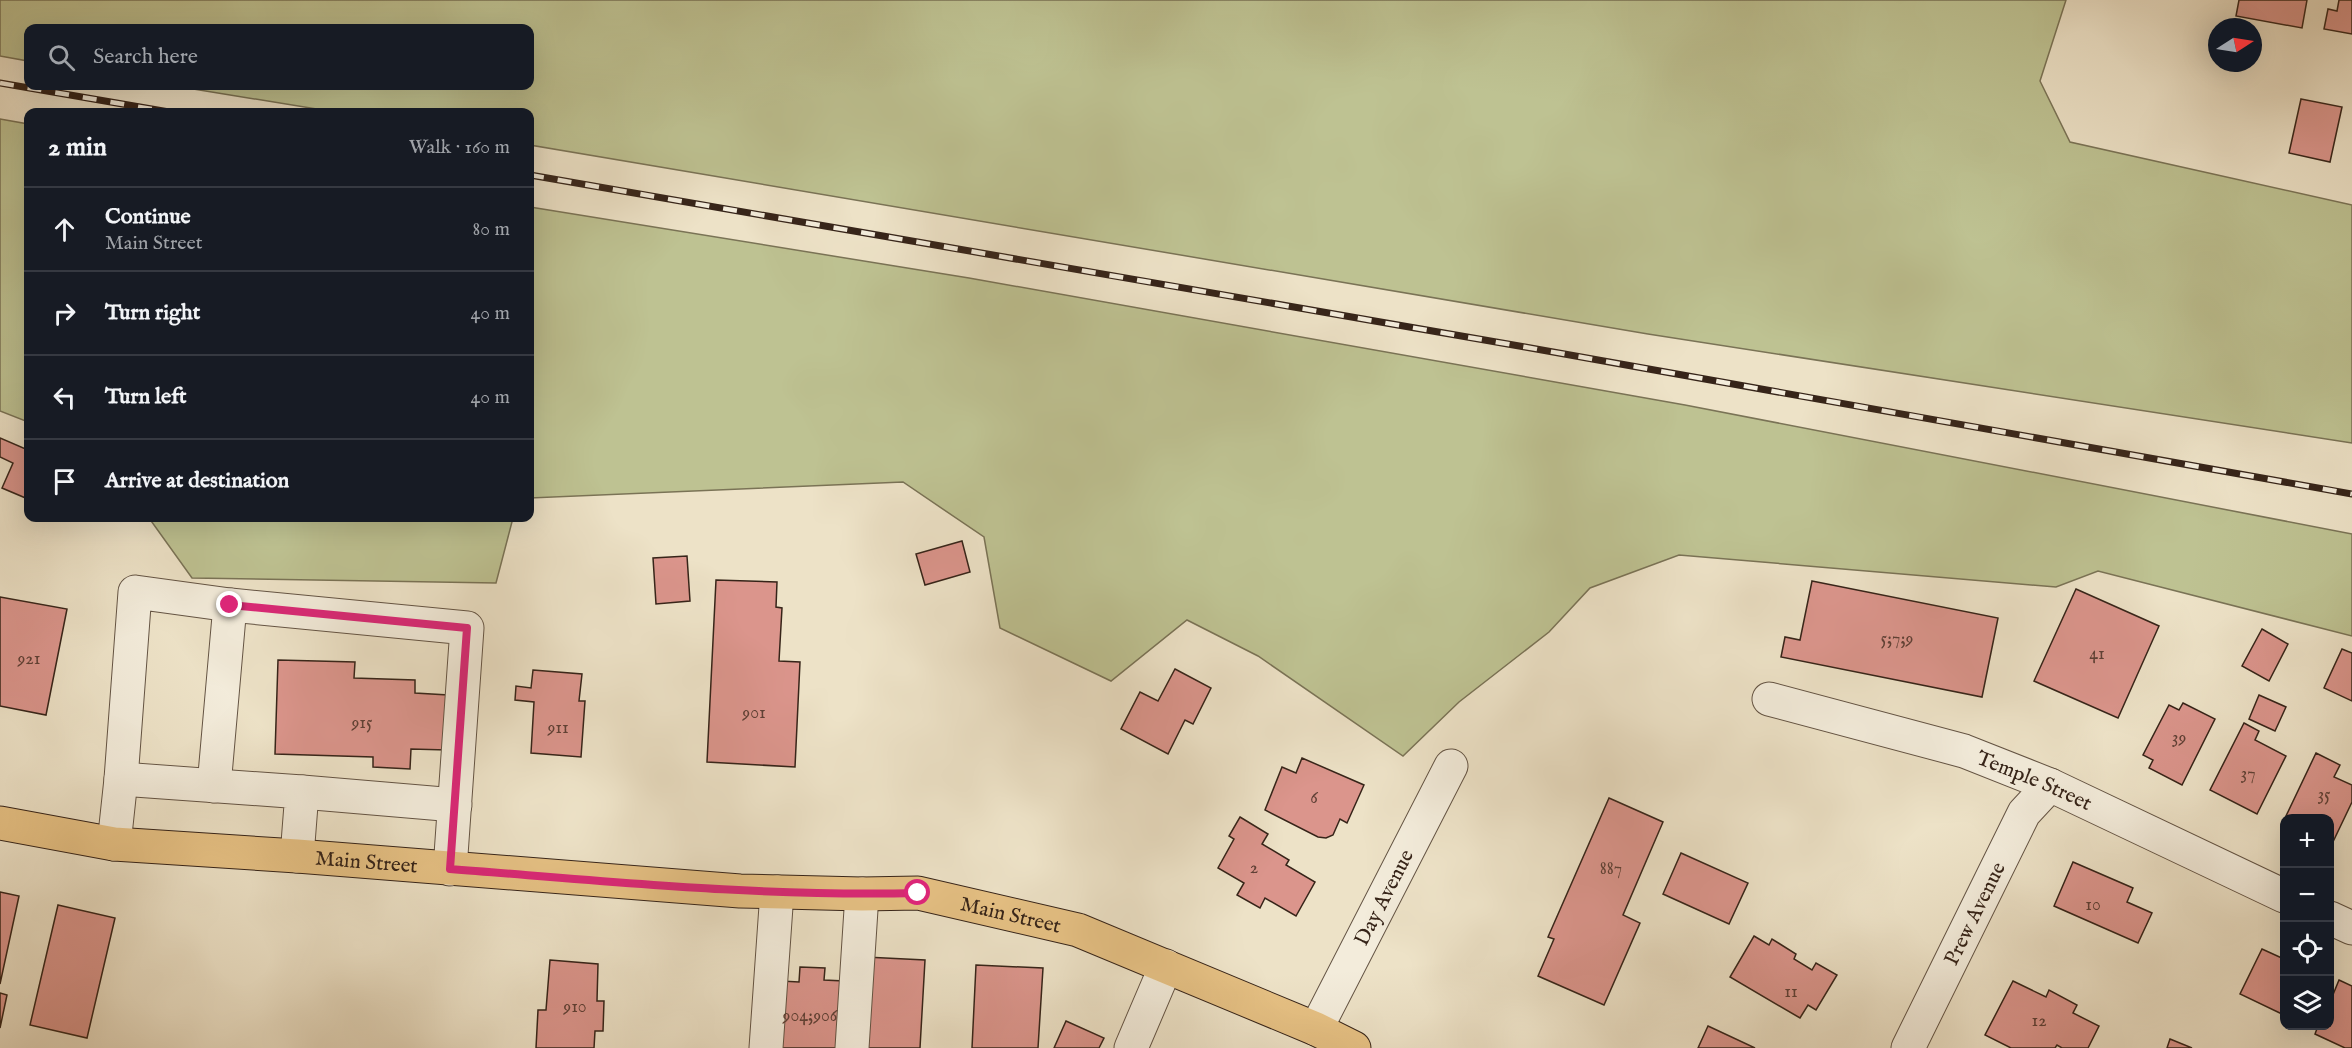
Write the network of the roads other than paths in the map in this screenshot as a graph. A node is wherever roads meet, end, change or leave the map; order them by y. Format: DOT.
graph roads {
  1 [pos="230,605"];
  2 [pos="1769,699"];
  3 [pos="1451,766"];
  4 [pos="121,779"];
  5 [pos="2050,785"];
  6 [pos="214,786"];
  7 [pos="302,792"];
  8 [pos="455,805"];
  9 [pos="0,823"];
  10 [pos="114,844"];
  11 [pos="297,856"];
  12 [pos="450,869"];
  13 [pos="777,892"];
  14 [pos="862,894"];
  15 [pos="2280,894"];
  16 [pos="2334,920"];
  17 [pos="2352,928"];
  18 [pos="1166,966"];
  19 [pos="1316,1029"];
  20 [pos="765,1048"];
  21 [pos="852,1048"];
  22 [pos="1131,1048"];
  23 [pos="1354,1048"];
  24 [pos="1908,1048"];
  1 -- 4 [label="street"];
  1 -- 6 [label="street"];
  1 -- 8 [label="street"];
  2 -- 5 [label="street, Temple Street"];
  3 -- 19 [label="street, Day Avenue"];
  4 -- 6 [label="street"];
  4 -- 10 [label="street"];
  5 -- 15 [label="street, Temple Street"];
  5 -- 24 [label="street, Prew Avenue"];
  6 -- 7 [label="street"];
  7 -- 8 [label="street"];
  7 -- 11 [label="street"];
  8 -- 12 [label="street"];
  9 -- 10 [label="main road, Main Street"];
  10 -- 11 [label="main road, Main Street"];
  11 -- 12 [label="main road, Main Street"];
  12 -- 13 [label="main road, Main Street"];
  13 -- 14 [label="main road, Main Street"];
  13 -- 20 [label="street"];
  14 -- 18 [label="main road, Main Street"];
  14 -- 21 [label="street"];
  16 -- 17 [label="street"];
  18 -- 19 [label="main road, Main Street"];
  18 -- 22 [label="street"];
  19 -- 23 [label="main road, Main Street"];
}
